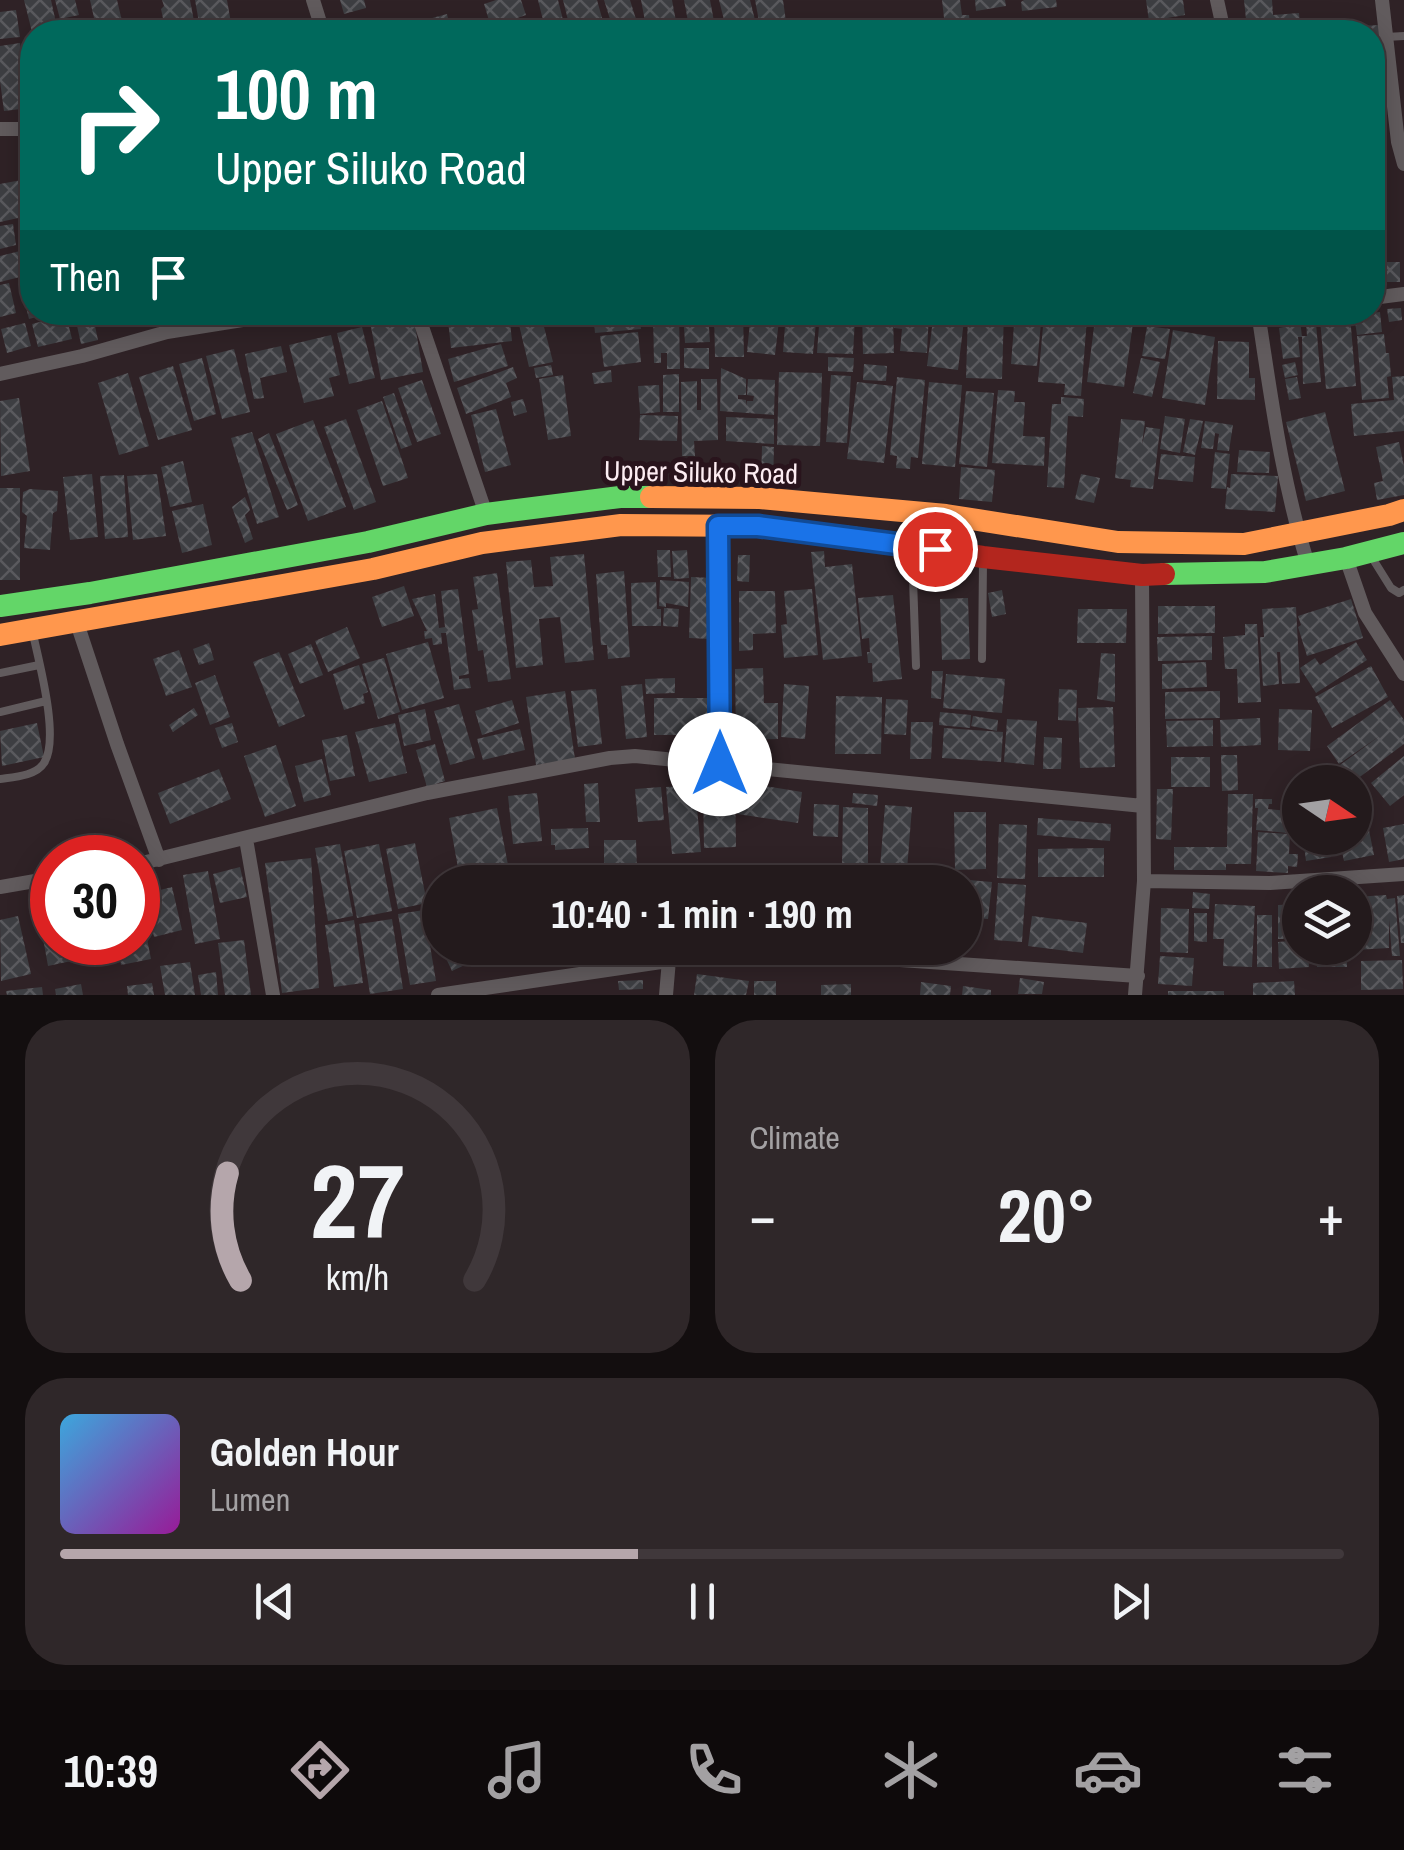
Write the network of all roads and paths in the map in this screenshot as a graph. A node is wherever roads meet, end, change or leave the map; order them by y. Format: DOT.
graph roads {
  1 [pos="1385,28"];
  2 [pos="1404,36"];
  3 [pos="1386,37"];
  4 [pos="1404,164"];
  5 [pos="166,325"];
  6 [pos="211,325"];
  7 [pos="421,325"];
  8 [pos="1260,325"];
  9 [pos="167,332"];
  10 [pos="0,374"];
  11 [pos="1404,510"];
  12 [pos="486,514"];
  13 [pos="718,526"];
  14 [pos="1298,534"];
  15 [pos="912,545"];
  16 [pos="1402,548"];
  17 [pos="1357,555"];
  18 [pos="983,558"];
  19 [pos="1308,564"];
  20 [pos="1142,575"];
  21 [pos="1404,590"];
  22 [pos="0,606"];
  23 [pos="77,623"];
  24 [pos="32,630"];
  25 [pos="0,635"];
  26 [pos="982,659"];
  27 [pos="39,665"];
  28 [pos="916,666"];
  29 [pos="0,673"];
  30 [pos="1404,674"];
  31 [pos="46,701"];
  32 [pos="0,712"];
  33 [pos="720,764"];
  34 [pos="0,779"];
  35 [pos="1143,806"];
  36 [pos="150,835"];
  37 [pos="246,839"];
  38 [pos="160,860"];
  39 [pos="1404,874"];
  40 [pos="1144,881"];
  41 [pos="30,882"];
  42 [pos="0,887"];
  43 [pos="638,965"];
  44 [pos="669,965"];
  45 [pos="974,965"];
  46 [pos="1138,976"];
  47 [pos="457,994"];
  48 [pos="273,995"];
  49 [pos="438,995"];
  50 [pos="666,995"];
  51 [pos="1136,995"];
  1 -- 3 [label="street"];
  2 -- 3 [label="lane"];
  3 -- 4 [label="street"];
  5 -- 9 [label="street"];
  6 -- 9 [label="street"];
  7 -- 12 [label="street"];
  8 -- 14 [label="street"];
  9 -- 10 [label="street"];
  11 -- 14 [label="main road, Upper Siluko Road"];
  12 -- 14 [label="main road, Upper Siluko Road"];
  12 -- 22 [label="main road, Upper Siluko Road"];
  13 -- 15 [label="main road, Upper Siluko Road"];
  13 -- 23 [label="main road, Upper Siluko Road"];
  13 -- 33 [label="street"];
  14 -- 19 [label="street"];
  15 -- 18 [label="main road, Upper Siluko Road"];
  15 -- 28 [label="lane"];
  16 -- 17 [label="main road, Upper Siluko Road"];
  17 -- 19 [label="main road, Upper Siluko Road"];
  17 -- 21 [label="lane"];
  17 -- 30 [label="street"];
  18 -- 20 [label="main road, Upper Siluko Road"];
  18 -- 26 [label="lane"];
  19 -- 20 [label="main road, Upper Siluko Road"];
  20 -- 35 [label="street"];
  23 -- 24 [label="main road, Upper Siluko Road"];
  23 -- 36 [label="street"];
  24 -- 25 [label="main road, Upper Siluko Road"];
  24 -- 27 [label="lane"];
  27 -- 29 [label="lane"];
  27 -- 31 [label="lane"];
  31 -- 32 [label="lane"];
  31 -- 34 [label="lane"];
  33 -- 35 [label="street"];
  33 -- 37 [label="street"];
  35 -- 40 [label="street"];
  37 -- 38 [label="street"];
  37 -- 48 [label="street"];
  39 -- 40 [label="street"];
  40 -- 46 [label="street"];
  41 -- 42 [label="street"];
  43 -- 47 [label="street"];
  44 -- 50 [label="street"];
  45 -- 46 [label="street"];
  46 -- 51 [label="street"];
  47 -- 49 [label="street"];
}
